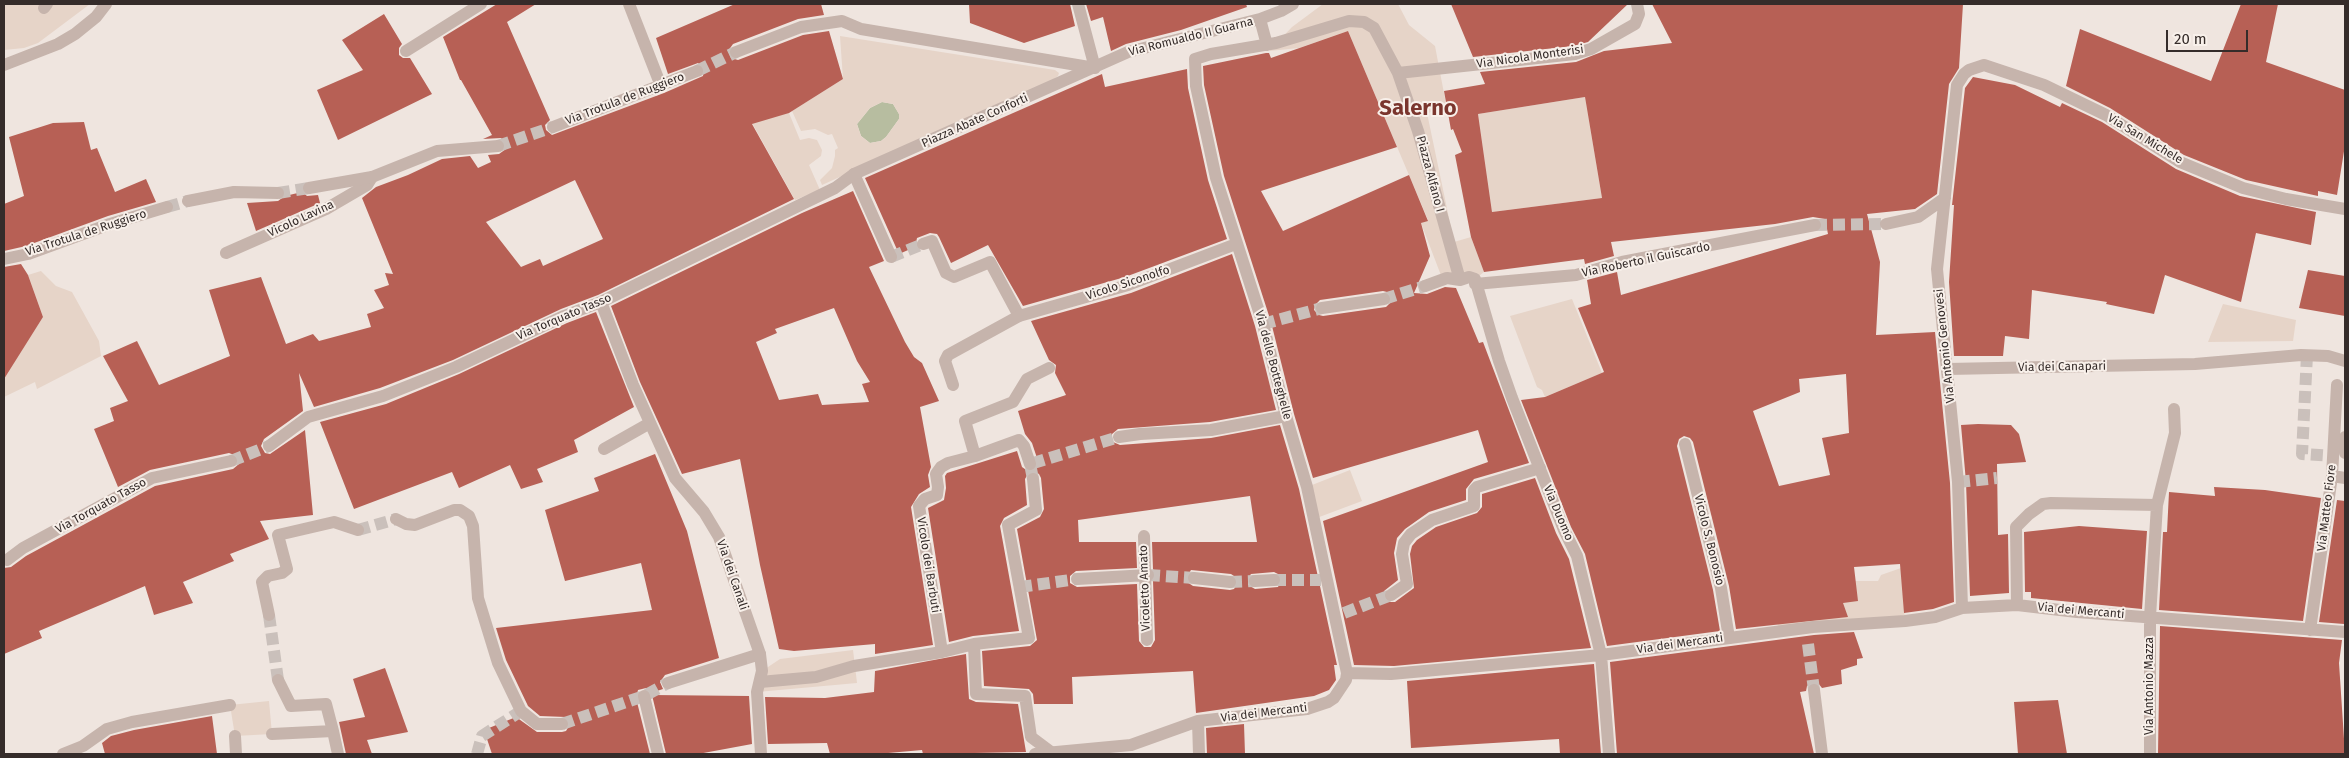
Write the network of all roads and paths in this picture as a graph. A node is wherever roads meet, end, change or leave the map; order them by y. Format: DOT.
graph roads {
  1 [pos="106,4"];
  2 [pos="481,4"];
  3 [pos="629,4"];
  4 [pos="1078,4"];
  5 [pos="1293,4"];
  6 [pos="1637,4"];
  7 [pos="1260,19"];
  8 [pos="1271,44"];
  9 [pos="406,51"];
  10 [pos="736,52"];
  11 [pos="1195,59"];
  12 [pos="4,65"];
  13 [pos="1095,68"];
  14 [pos="698,71"];
  15 [pos="1398,74"];
  16 [pos="1957,85"];
  17 [pos="661,86"];
  18 [pos="553,127"];
  19 [pos="498,146"];
  20 [pos="854,174"];
  21 [pos="372,177"];
  22 [pos="309,188"];
  23 [pos="278,192"];
  24 [pos="1945,198"];
  25 [pos="188,202"];
  26 [pos="167,206"];
  27 [pos="2345,209"];
  28 [pos="1886,224"];
  29 [pos="1815,225"];
  30 [pos="923,244"];
  31 [pos="1236,244"];
  32 [pos="226,253"];
  33 [pos="891,257"];
  34 [pos="4,259"];
  35 [pos="1460,280"];
  36 [pos="1475,281"];
  37 [pos="1424,286"];
  38 [pos="1384,299"];
  39 [pos="601,302"];
  40 [pos="1322,308"];
  41 [pos="1019,316"];
  42 [pos="2345,361"];
  43 [pos="1049,368"];
  44 [pos="1948,369"];
  45 [pos="953,385"];
  46 [pos="2337,385"];
  47 [pos="2174,409"];
  48 [pos="1286,416"];
  49 [pos="650,422"];
  50 [pos="1119,437"];
  51 [pos="2345,437"];
  52 [pos="1685,444"];
  53 [pos="269,446"];
  54 [pos="604,448"];
  55 [pos="2345,453"];
  56 [pos="975,456"];
  57 [pos="231,461"];
  58 [pos="1030,464"];
  59 [pos="1540,468"];
  60 [pos="2332,476"];
  61 [pos="2345,478"];
  62 [pos="1033,479"];
  63 [pos="2157,505"];
  64 [pos="396,519"];
  65 [pos="358,530"];
  66 [pos="1144,536"];
  67 [pos="7,560"];
  68 [pos="1146,575"];
  69 [pos="1194,578"];
  70 [pos="1077,579"];
  71 [pos="1274,580"];
  72 [pos="1256,581"];
  73 [pos="1230,582"];
  74 [pos="1391,596"];
  75 [pos="2017,605"];
  76 [pos="1962,608"];
  77 [pos="270,615"];
  78 [pos="2150,617"];
  79 [pos="2310,630"];
  80 [pos="2345,632"];
  81 [pos="1729,638"];
  82 [pos="1147,640"];
  83 [pos="974,644"];
  84 [pos="942,652"];
  85 [pos="760,654"];
  86 [pos="1601,655"];
  87 [pos="1348,673"];
  88 [pos="278,680"];
  89 [pos="760,682"];
  90 [pos="668,683"];
  91 [pos="1814,690"];
  92 [pos="644,696"];
  93 [pos="230,705"];
  94 [pos="1198,721"];
  95 [pos="562,724"];
  96 [pos="333,731"];
  97 [pos="272,734"];
  98 [pos="235,736"];
  99 [pos="1090,751"];
  100 [pos="1051,753"];
  101 [pos="63,754"];
  102 [pos="236,754"];
  103 [pos="338,754"];
  104 [pos="658,754"];
  105 [pos="761,754"];
  106 [pos="1034,754"];
  107 [pos="1199,754"];
  108 [pos="1609,754"];
  109 [pos="1822,754"];
  110 [pos="2150,754"];
  1 -- 12 [label="street"];
  2 -- 9 [label="street"];
  3 -- 17 [label="street"];
  4 -- 13 [label="street"];
  5 -- 7 [label="street, Via Romualdo II Guarna"];
  6 -- 15 [label="street, Via Nicola Monterisi"];
  7 -- 8 [label="street, Via Romualdo II Guarna"];
  7 -- 13 [label="street, Via Romualdo II Guarna"];
  8 -- 11 [label="street, Via Romualdo II Guarna"];
  8 -- 15 [label="street, Piazza Alfano I"];
  10 -- 13 [label="street"];
  11 -- 31 [label="street, Via delle Botteghelle"];
  13 -- 20 [label="street, Piazza Abate Conforti"];
  14 -- 17 [label="street, Via Trotula de Ruggiero"];
  15 -- 35 [label="street, Piazza Alfano I"];
  16 -- 24 [label="street, Via Antonio Genovesi"];
  16 -- 27 [label="street, Via San Michele"];
  17 -- 18 [label="street, Via Trotula de Ruggiero"];
  19 -- 21 [label="street"];
  20 -- 33 [label="street"];
  20 -- 39 [label="street, Via Torquato Tasso"];
  21 -- 22 [label="street"];
  21 -- 32 [label="street, Vicolo Lavina"];
  23 -- 25 [label="street"];
  24 -- 28 [label="street"];
  24 -- 44 [label="street, Via Antonio Genovesi"];
  26 -- 34 [label="street, Via Trotula de Ruggiero"];
  29 -- 36 [label="street, Via Roberto il Guiscardo"];
  30 -- 41 [label="street"];
  31 -- 41 [label="street, Vicolo Siconolfo"];
  31 -- 48 [label="street, Via delle Botteghelle"];
  35 -- 36 [label="street"];
  35 -- 37 [label="street"];
  36 -- 59 [label="street, Via Duomo"];
  38 -- 40 [label="street"];
  39 -- 49 [label="street, Via dei Canali"];
  39 -- 53 [label="street, Via Torquato Tasso"];
  41 -- 45 [label="street, Vicolo Siconolfo"];
  42 -- 44 [label="street, Via dei Canapari"];
  43 -- 56 [label="street"];
  44 -- 76 [label="street, Via Antonio Genovesi"];
  46 -- 60 [label="street, Via Matteo Fiore"];
  47 -- 63 [label="street, Via Antonio Mazza"];
  48 -- 50 [label="street"];
  48 -- 87 [label="street, Via delle Botteghelle"];
  49 -- 54 [label="street"];
  49 -- 85 [label="street, Via dei Canali"];
  51 -- 55 [label="street"];
  52 -- 81 [label="street, Vicolo S. Bonosio"];
  56 -- 58 [label="street, Vicolo dei Barbuti"];
  56 -- 84 [label="street, Vicolo dei Barbuti"];
  57 -- 67 [label="street, Via Torquato Tasso"];
  59 -- 74 [label="street"];
  59 -- 86 [label="street, Via Duomo"];
  60 -- 61 [label="street"];
  60 -- 79 [label="street, Via Matteo Fiore"];
  62 -- 83 [label="street"];
  63 -- 75 [label="street"];
  63 -- 78 [label="street, Via Antonio Mazza"];
  64 -- 95 [label="street"];
  65 -- 77 [label="street"];
  66 -- 68 [label="street, Vicoletto Amato"];
  68 -- 70 [label="street"];
  68 -- 82 [label="street, Vicoletto Amato"];
  69 -- 73 [label="street"];
  71 -- 72 [label="street"];
  75 -- 76 [label="street, Via dei Mercanti"];
  75 -- 78 [label="street, Via dei Mercanti"];
  76 -- 81 [label="street, Via dei Mercanti"];
  78 -- 79 [label="street, Via dei Mercanti"];
  78 -- 110 [label="street, Via Antonio Mazza"];
  79 -- 80 [label="street, Via dei Mercanti"];
  81 -- 86 [label="street, Via dei Mercanti"];
  83 -- 84 [label="street"];
  83 -- 100 [label="street"];
  84 -- 89 [label="street"];
  85 -- 89 [label="street, Via dei Canali"];
  85 -- 90 [label="street"];
  86 -- 87 [label="street, Via dei Mercanti"];
  86 -- 108 [label="street, Via Duomo"];
  87 -- 94 [label="street, Via dei Mercanti"];
  88 -- 96 [label="street"];
  89 -- 105 [label="street, Via dei Canali"];
  91 -- 109 [label="street"];
  92 -- 104 [label="street"];
  93 -- 101 [label="street"];
  94 -- 99 [label="street, Via dei Mercanti"];
  94 -- 107 [label="street"];
  96 -- 97 [label="street"];
  96 -- 103 [label="street"];
  98 -- 102 [label="street"];
  99 -- 100 [label="street, Via dei Mercanti"];
  100 -- 106 [label="street, Via dei Mercanti"];
}
